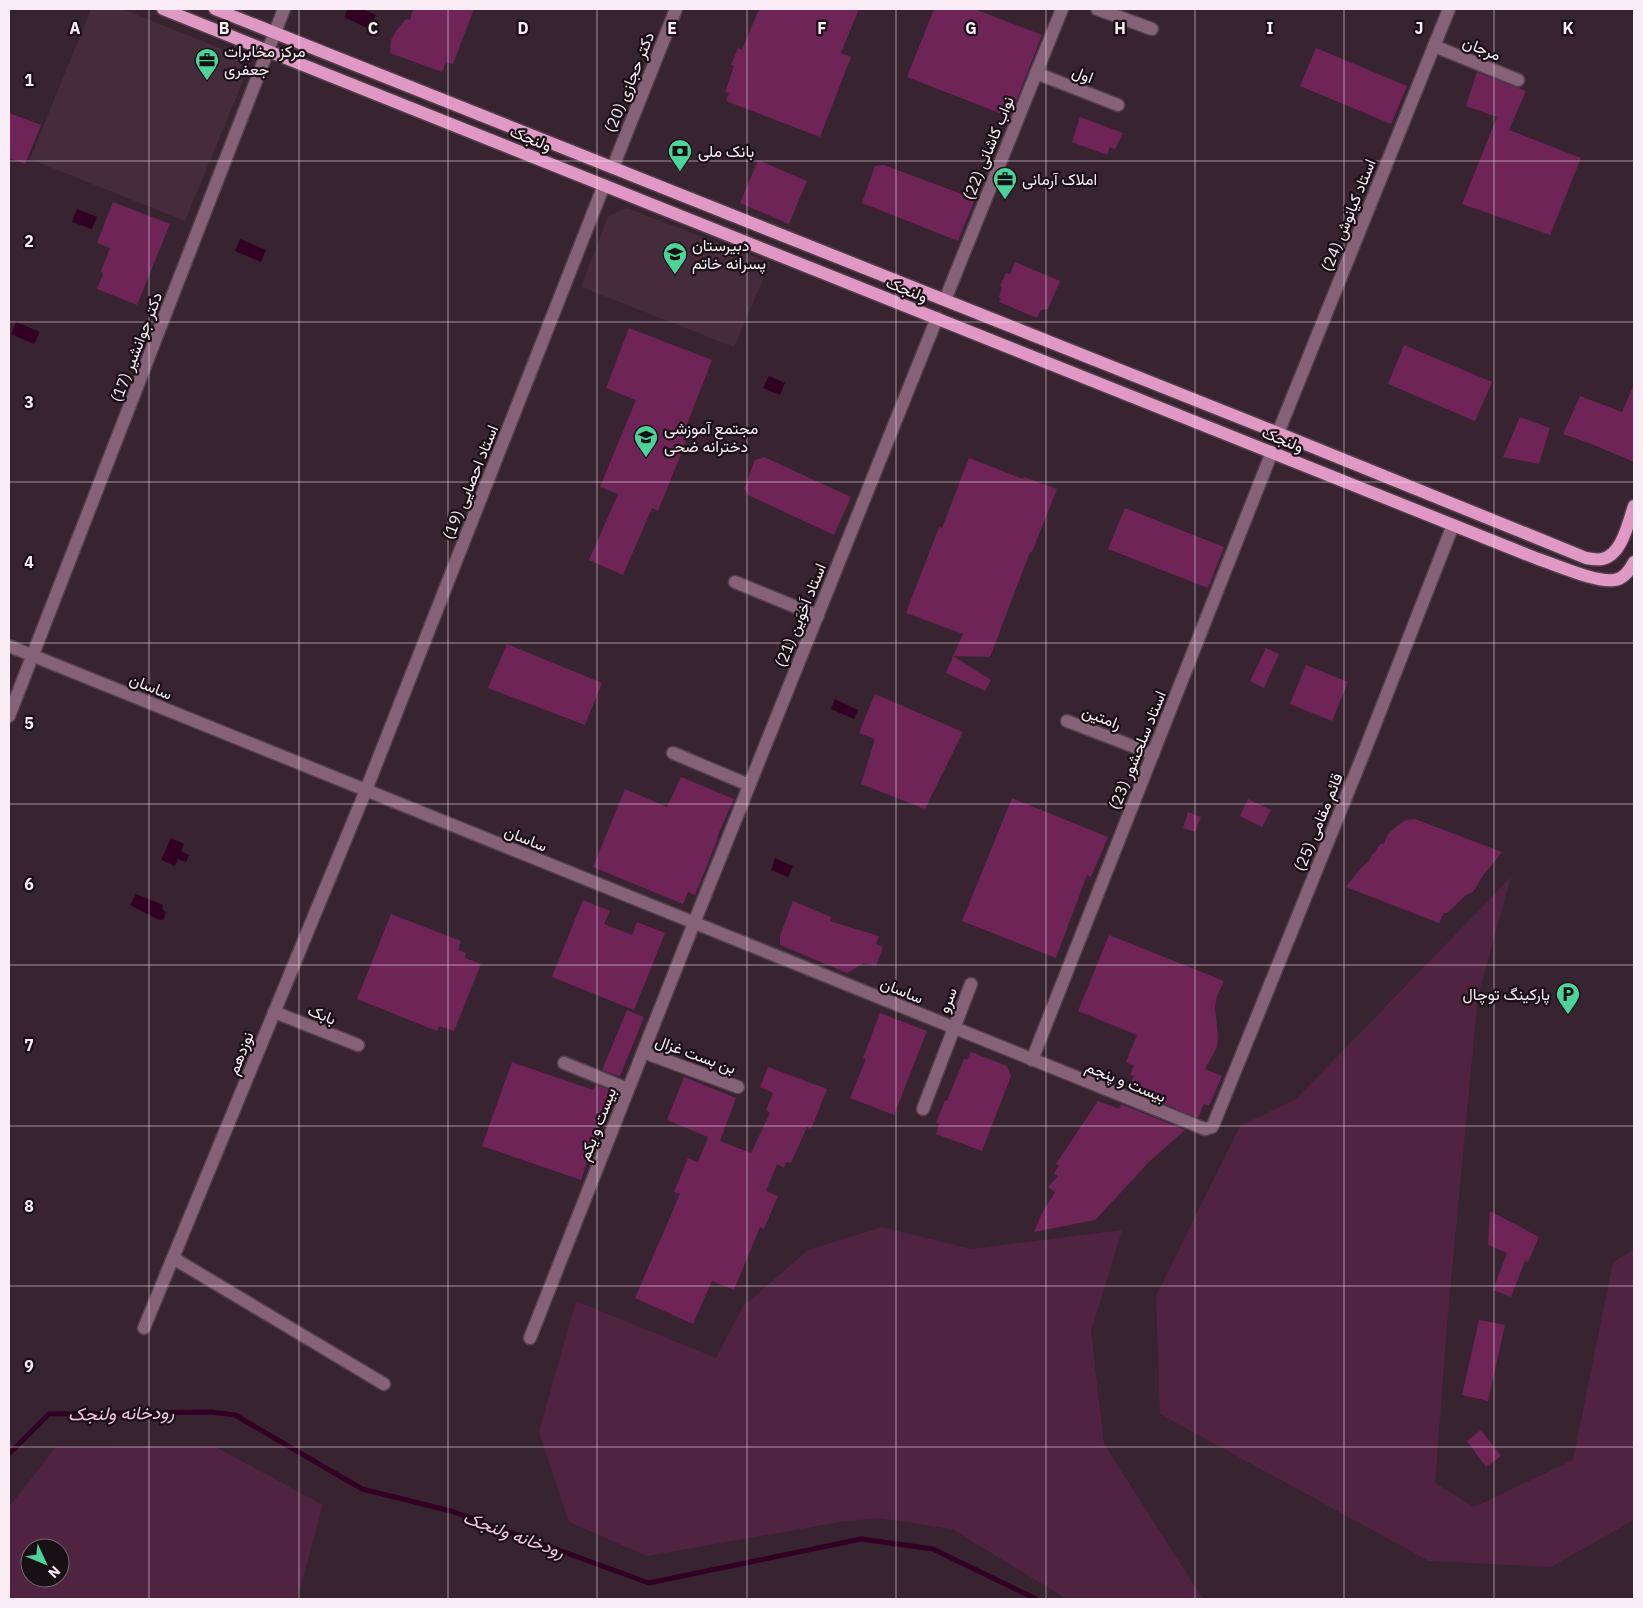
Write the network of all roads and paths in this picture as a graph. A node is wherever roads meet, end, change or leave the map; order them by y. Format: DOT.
graph roads {
  1 [pos="163,9"];
  2 [pos="215,9"];
  3 [pos="284,9"];
  4 [pos="676,9"];
  5 [pos="1062,9"];
  6 [pos="1097,9"];
  7 [pos="1449,9"];
  8 [pos="1152,28"];
  9 [pos="274,33"];
  10 [pos="1434,46"];
  11 [pos="269,51"];
  12 [pos="1036,73"];
  13 [pos="1518,80"];
  14 [pos="1118,106"];
  15 [pos="613,167"];
  16 [pos="604,185"];
  17 [pos="945,300"];
  18 [pos="938,318"];
  19 [pos="1278,433"];
  20 [pos="1272,452"];
  21 [pos="1634,506"];
  22 [pos="1453,525"];
  23 [pos="1634,562"];
  24 [pos="735,582"];
  25 [pos="818,616"];
  26 [pos="9,646"];
  27 [pos="33,656"];
  28 [pos="9,716"];
  29 [pos="1067,721"];
  30 [pos="673,753"];
  31 [pos="1153,754"];
  32 [pos="749,785"];
  33 [pos="366,790"];
  34 [pos="694,923"];
  35 [pos="971,984"];
  36 [pos="274,1012"];
  37 [pos="954,1028"];
  38 [pos="358,1045"];
  39 [pos="643,1052"];
  40 [pos="1032,1060"];
  41 [pos="564,1063"];
  42 [pos="738,1087"];
  43 [pos="628,1089"];
  44 [pos="923,1109"];
  45 [pos="1208,1129"];
  46 [pos="173,1258"];
  47 [pos="144,1328"];
  48 [pos="530,1338"];
  49 [pos="384,1384"];
  1 -- 11 [label="main road, ولنجک"];
  2 -- 9 [label="main road, ولنجک"];
  3 -- 9 [label="street, دکتر جوانشیر (17)"];
  4 -- 15 [label="street, دکتر حجازی (20)"];
  5 -- 12 [label="street, نواب کاشانی (22)"];
  6 -- 8 [label="street"];
  7 -- 10 [label="street, استاد کیانوش (24)"];
  9 -- 11 [label="street, دکتر جوانشیر (17)"];
  9 -- 15 [label="main road, ولنجک"];
  10 -- 13 [label="street, مرجان"];
  10 -- 19 [label="street, استاد کیانوش (24)"];
  11 -- 16 [label="main road, ولنجک"];
  11 -- 27 [label="street, دکتر جوانشیر (17)"];
  12 -- 14 [label="street, اول"];
  12 -- 17 [label="street, نواب کاشانی (22)"];
  15 -- 16 [label="main road"];
  15 -- 17 [label="main road, ولنجک"];
  16 -- 18 [label="main road, ولنجک"];
  16 -- 33 [label="street, استاد احصایی (19)"];
  17 -- 18 [label="main road"];
  17 -- 19 [label="main road, ولنجک"];
  18 -- 20 [label="main road, ولنجک"];
  18 -- 25 [label="street, استاد اَخوَين (21)"];
  19 -- 21 [label="main road, ولنجک"];
  20 -- 22 [label="main road, ولنجک"];
  20 -- 31 [label="street, استاد سلحشور (23)"];
  22 -- 23 [label="main road, ولنجک"];
  22 -- 45 [label="street, قائم مقامی (25)"];
  24 -- 25 [label="street"];
  25 -- 32 [label="street, استاد اَخوَين (21)"];
  26 -- 27 [label="street, ساسان"];
  27 -- 28 [label="street, دکتر جوانشیر (17)"];
  27 -- 33 [label="street, ساسان"];
  29 -- 31 [label="street, رامتین"];
  30 -- 32 [label="street"];
  31 -- 40 [label="street, استاد سلحشور (23)"];
  32 -- 34 [label="street, استاد اَخوَين (21)"];
  33 -- 34 [label="street, ساسان"];
  33 -- 36 [label="street, نوزدهم"];
  34 -- 37 [label="street, ساسان"];
  34 -- 39 [label="street, بیست و یکم"];
  35 -- 37 [label="street, سرو"];
  36 -- 38 [label="street, بابک"];
  36 -- 46 [label="street, نوزدهم"];
  37 -- 40 [label="street, ساسان"];
  37 -- 44 [label="street, سرو"];
  39 -- 42 [label="street, بن بست غزال"];
  39 -- 43 [label="street, بیست و یکم"];
  40 -- 45 [label="street, بیست و پنجم"];
  41 -- 43 [label="street"];
  43 -- 48 [label="street, بیست و یکم"];
  46 -- 47 [label="street, نوزدهم"];
  46 -- 49 [label="street"];
}
